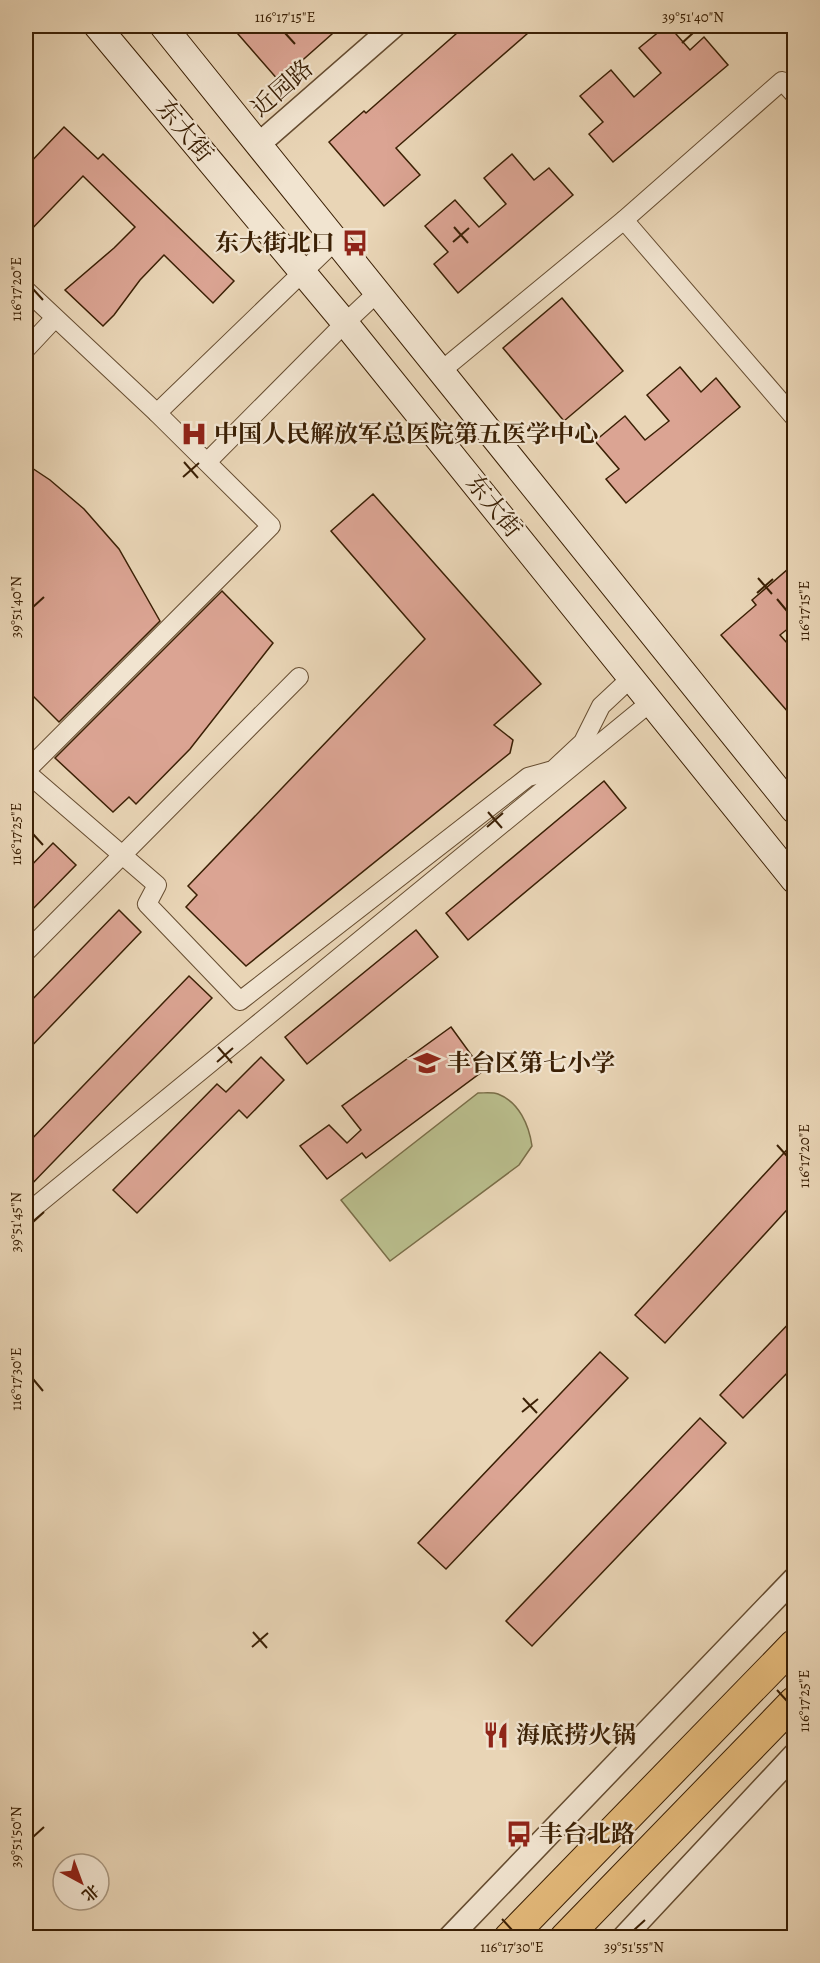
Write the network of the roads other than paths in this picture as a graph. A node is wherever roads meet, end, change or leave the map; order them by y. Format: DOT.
graph roads {
  1 [pos="97,26"];
  2 [pos="163,26"];
  3 [pos="394,26"];
  4 [pos="795,94"];
  5 [pos="259,144"];
  6 [pos="624,220"];
  7 [pos="336,240"];
  8 [pos="303,272"];
  9 [pos="26,290"];
  10 [pos="378,292"];
  11 [pos="55,318"];
  12 [pos="345,323"];
  13 [pos="26,349"];
  14 [pos="441,371"];
  15 [pos="157,413"];
  16 [pos="795,417"];
  17 [pos="207,462"];
  18 [pos="299,676"];
  19 [pos="632,677"];
  20 [pos="652,701"];
  21 [pos="26,772"];
  22 [pos="795,810"];
  23 [pos="121,854"];
  24 [pos="795,880"];
  25 [pos="26,952"];
  26 [pos="26,1214"];
  27 [pos="795,1578"];
  28 [pos="789,1651"];
  29 [pos="795,1702"];
  30 [pos="795,1755"];
  31 [pos="449,1938"];
  32 [pos="509,1938"];
  33 [pos="565,1938"];
  34 [pos="623,1938"];
  1 -- 8 [label="main road, 东大街"];
  2 -- 5 [label="main road, 东大街"];
  3 -- 5 [label="street, 近园路"];
  4 -- 6 [label="street"];
  5 -- 7 [label="main road, 东大街"];
  6 -- 14 [label="street"];
  6 -- 16 [label="street"];
  7 -- 8 [label="street"];
  7 -- 10 [label="main road, 东大街"];
  8 -- 12 [label="main road, 东大街"];
  8 -- 15 [label="street"];
  9 -- 11 [label="street"];
  10 -- 12 [label="street"];
  10 -- 14 [label="main road, 东大街"];
  11 -- 13 [label="street"];
  11 -- 15 [label="street"];
  12 -- 17 [label="street"];
  12 -- 19 [label="main road, 东大街"];
  14 -- 22 [label="main road, 东大街"];
  15 -- 17 [label="street"];
  17 -- 21 [label="street"];
  18 -- 23 [label="street"];
  19 -- 20 [label="main road, 东大街"];
  19 -- 23 [label="street"];
  20 -- 24 [label="main road, 东大街"];
  20 -- 26 [label="street"];
  21 -- 23 [label="street"];
  23 -- 25 [label="street"];
  27 -- 31 [label="street"];
  28 -- 32 [label="highway"];
  29 -- 33 [label="highway"];
  30 -- 34 [label="street"];
}
